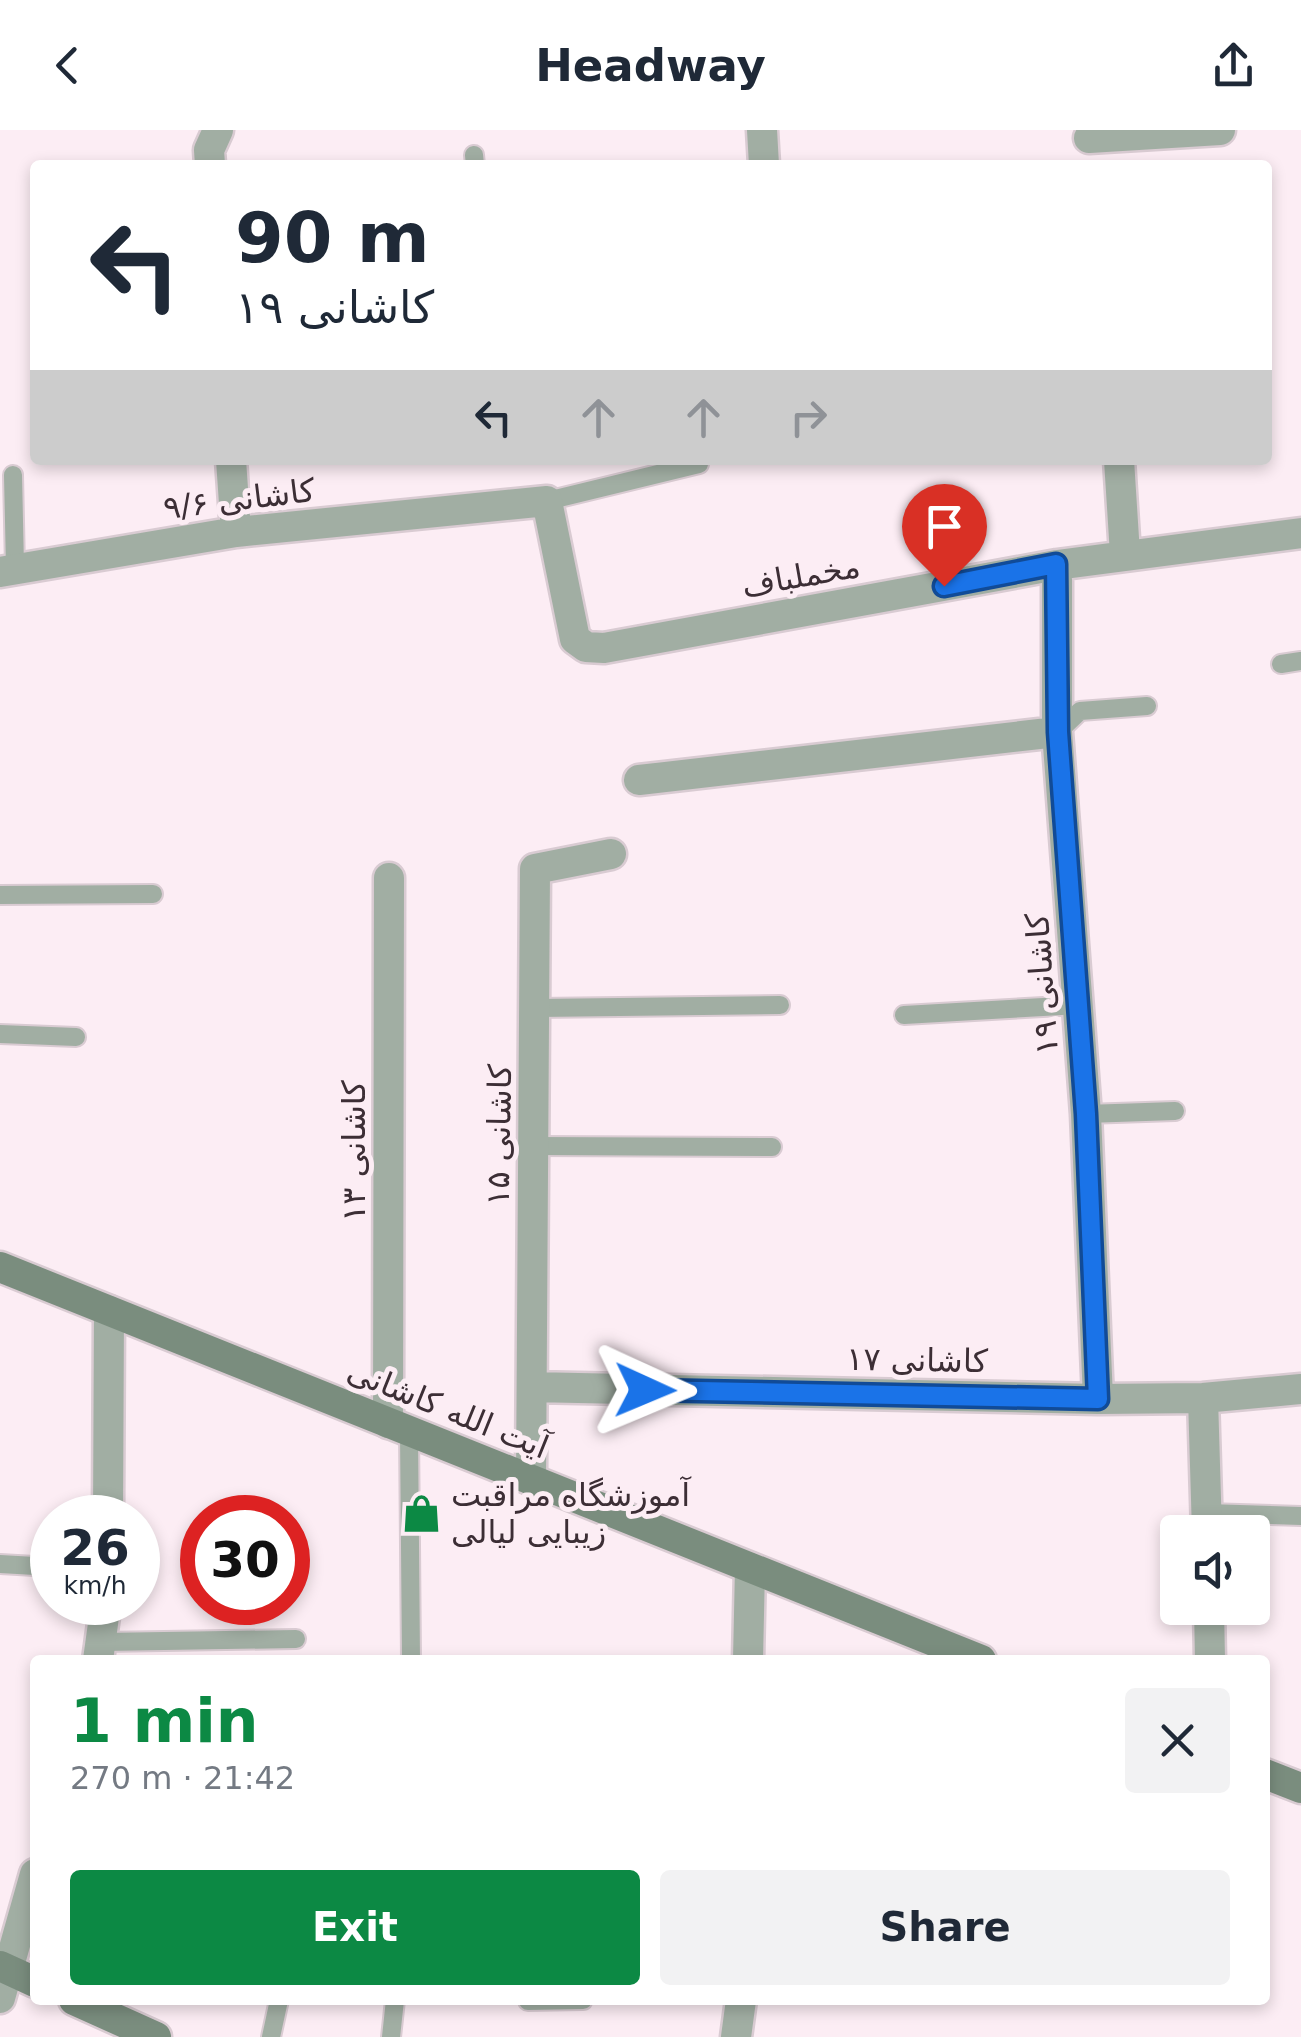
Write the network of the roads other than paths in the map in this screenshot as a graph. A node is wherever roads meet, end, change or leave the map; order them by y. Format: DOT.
graph roads {
  1 [pos="218,130"];
  2 [pos="762,130"];
  3 [pos="1220,130"];
  4 [pos="1089,144"];
  5 [pos="210,160"];
  6 [pos="764,160"];
  7 [pos="231,465"];
  8 [pos="695,465"];
  9 [pos="1119,465"];
  10 [pos="13,475"];
  11 [pos="548,501"];
  12 [pos="236,532"];
  13 [pos="1301,533"];
  14 [pos="1125,554"];
  15 [pos="1056,564"];
  16 [pos="8,570"];
  17 [pos="1301,661"];
  18 [pos="1282,664"];
  19 [pos="1148,706"];
  20 [pos="1058,732"];
  21 [pos="639,780"];
  22 [pos="611,854"];
  23 [pos="389,878"];
  24 [pos="153,894"];
  25 [pos="0,896"];
  26 [pos="780,1005"];
  27 [pos="1079,1005"];
  28 [pos="537,1008"];
  29 [pos="904,1015"];
  30 [pos="0,1034"];
  31 [pos="76,1037"];
  32 [pos="1174,1111"];
  33 [pos="1086,1114"];
  34 [pos="533,1146"];
  35 [pos="772,1147"];
  36 [pos="0,1268"];
  37 [pos="109,1311"];
  38 [pos="532,1388"];
  39 [pos="1301,1388"];
  40 [pos="1203,1398"];
  41 [pos="1098,1399"];
  42 [pos="398,1427"];
  43 [pos="532,1480"];
  44 [pos="108,1495"];
  45 [pos="1207,1515"];
  46 [pos="1301,1516"];
  47 [pos="1270,1518"];
  48 [pos="0,1564"];
  49 [pos="30,1566"];
  50 [pos="750,1568"];
  51 [pos="103,1625"];
  52 [pos="1209,1625"];
  53 [pos="296,1639"];
  54 [pos="100,1651"];
  55 [pos="412,1655"];
  56 [pos="748,1655"];
  57 [pos="968,1655"];
  58 [pos="1210,1655"];
  59 [pos="1270,1776"];
  60 [pos="1301,1788"];
  61 [pos="30,1897"];
  62 [pos="11,1979"];
  63 [pos="85,2005"];
  64 [pos="279,2005"];
  65 [pos="394,2005"];
  66 [pos="740,2005"];
  67 [pos="156,2037"];
  68 [pos="271,2037"];
  69 [pos="391,2037"];
  70 [pos="736,2037"];
  1 -- 5 [label="street"];
  2 -- 6 [label="street"];
  3 -- 4 [label="street"];
  7 -- 12 [label="street"];
  8 -- 11 [label="lane"];
  9 -- 14 [label="street"];
  10 -- 16 [label="lane"];
  11 -- 12 [label="street, کاشانی ۹/۶"];
  11 -- 15 [label="street, مخملباف"];
  12 -- 16 [label="street, کاشانی ۹/۶"];
  13 -- 14 [label="street, مخملباف"];
  14 -- 15 [label="street, مخملباف"];
  15 -- 20 [label="street, کاشانی ۱۹"];
  17 -- 18 [label="lane"];
  19 -- 20 [label="lane"];
  20 -- 21 [label="street"];
  20 -- 27 [label="street, کاشانی ۱۹"];
  22 -- 28 [label="street, کاشانی ۱۵"];
  23 -- 42 [label="street, کاشانی ۱۳"];
  24 -- 25 [label="lane"];
  26 -- 28 [label="lane"];
  27 -- 29 [label="lane"];
  27 -- 33 [label="street, کاشانی ۱۹"];
  28 -- 34 [label="street, کاشانی ۱۵"];
  30 -- 31 [label="lane"];
  32 -- 33 [label="lane"];
  33 -- 41 [label="street, کاشانی ۱۹"];
  34 -- 35 [label="lane"];
  34 -- 38 [label="street, کاشانی ۱۵"];
  36 -- 37 [label="main road, آیت الله کاشانی"];
  37 -- 42 [label="main road, آیت الله کاشانی"];
  37 -- 44 [label="street"];
  38 -- 41 [label="street, کاشانی ۱۷"];
  38 -- 43 [label="street, کاشانی ۱۵"];
  39 -- 40 [label="street, کاشانی ۱۷"];
  40 -- 41 [label="street, کاشانی ۱۷"];
  40 -- 45 [label="street"];
  42 -- 43 [label="main road, آیت الله کاشانی"];
  42 -- 55 [label="lane"];
  43 -- 50 [label="main road, آیت الله کاشانی"];
  46 -- 47 [label="lane"];
  48 -- 49 [label="lane"];
  50 -- 56 [label="street"];
  50 -- 57 [label="main road, آیت الله کاشانی"];
  51 -- 54 [label="street"];
  52 -- 58 [label="street"];
  53 -- 54 [label="lane"];
  59 -- 60 [label="main road"];
  61 -- 62 [label="street"];
  63 -- 67 [label="main road"];
  64 -- 68 [label="lane"];
  65 -- 69 [label="lane"];
  66 -- 70 [label="street"];
}
